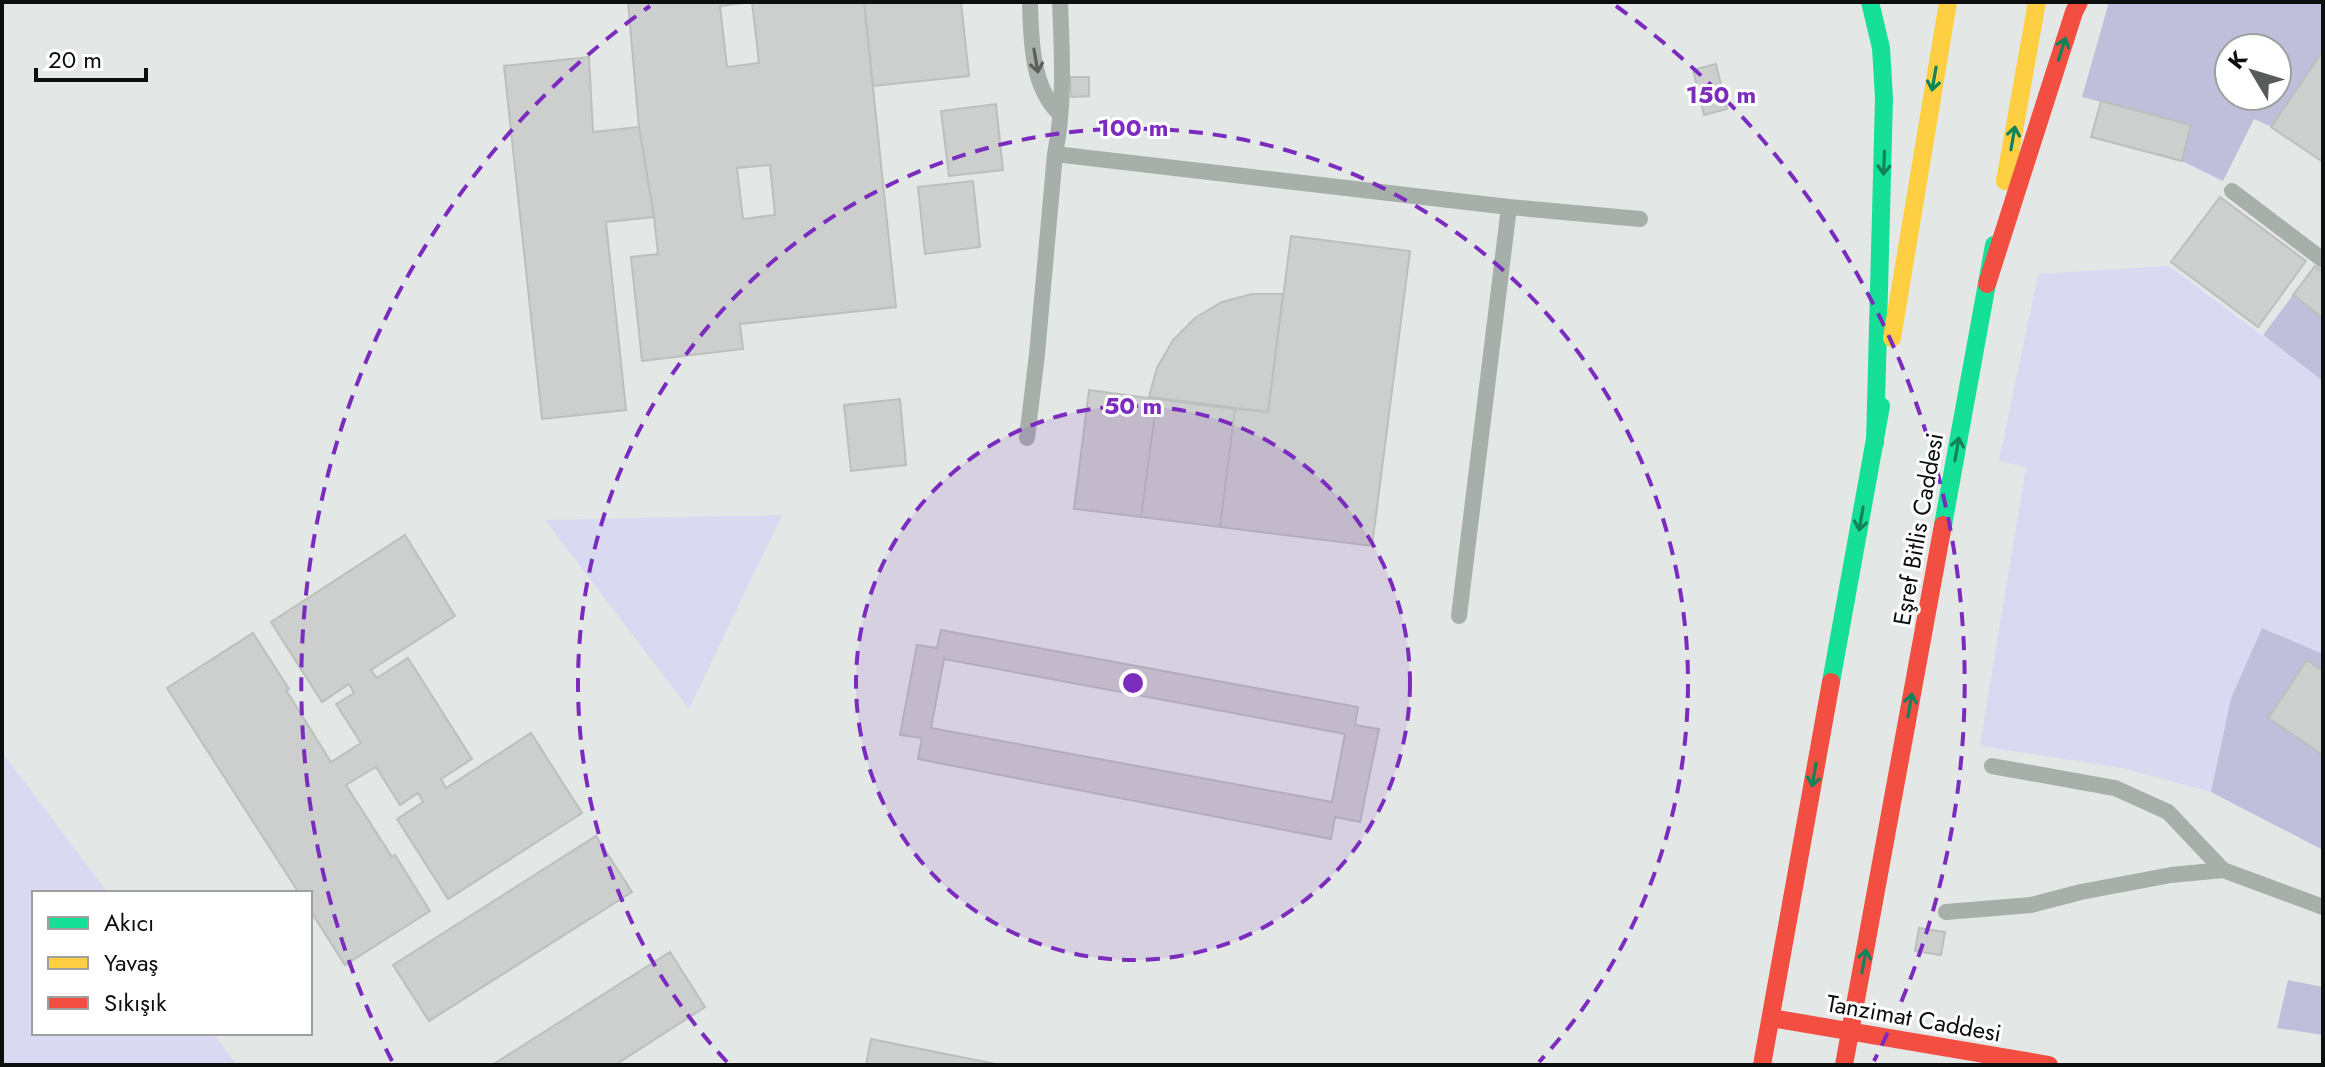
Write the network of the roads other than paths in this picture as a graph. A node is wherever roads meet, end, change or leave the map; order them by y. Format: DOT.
graph roads {
  1 [pos="1030,2"];
  2 [pos="1060,2"];
  3 [pos="1870,2"];
  4 [pos="1948,2"];
  5 [pos="2037,2"];
  6 [pos="2079,2"];
  7 [pos="1060,114"];
  8 [pos="1055,154"];
  9 [pos="2232,191"];
  10 [pos="1509,207"];
  11 [pos="1640,219"];
  12 [pos="2323,260"];
  13 [pos="1987,284"];
  14 [pos="1027,438"];
  15 [pos="1875,443"];
  16 [pos="1459,616"];
  17 [pos="1992,766"];
  18 [pos="2223,870"];
  19 [pos="2323,907"];
  20 [pos="1946,912"];
  21 [pos="1771,1018"];
  22 [pos="1851,1032"];
  23 [pos="1762,1065"];
  24 [pos="1844,1065"];
  25 [pos="2049,1065"];
  1 -- 7 [label="lane, one-way"];
  2 -- 7 [label="lane"];
  3 -- 15 [label="main road, one-way"];
  4 -- 15 [label="main road, one-way"];
  13 -- 5 [label="main road, Eşref Bitlis Caddesi, one-way"];
  13 -- 6 [label="main road, one-way"];
  7 -- 8 [label="lane"];
  8 -- 10 [label="lane"];
  8 -- 14 [label="lane"];
  9 -- 12 [label="lane"];
  10 -- 11 [label="lane"];
  10 -- 16 [label="lane"];
  22 -- 13 [label="main road, Eşref Bitlis Caddesi, one-way"];
  15 -- 21 [label="main road, one-way"];
  17 -- 18 [label="lane"];
  18 -- 19 [label="lane"];
  18 -- 20 [label="lane"];
  21 -- 22 [label="main road, Tanzimat Caddesi"];
  21 -- 23 [label="main road"];
  22 -- 24 [label="main road, Eşref Bitlis Caddesi"];
  22 -- 25 [label="main road, Tanzimat Caddesi"];
}
